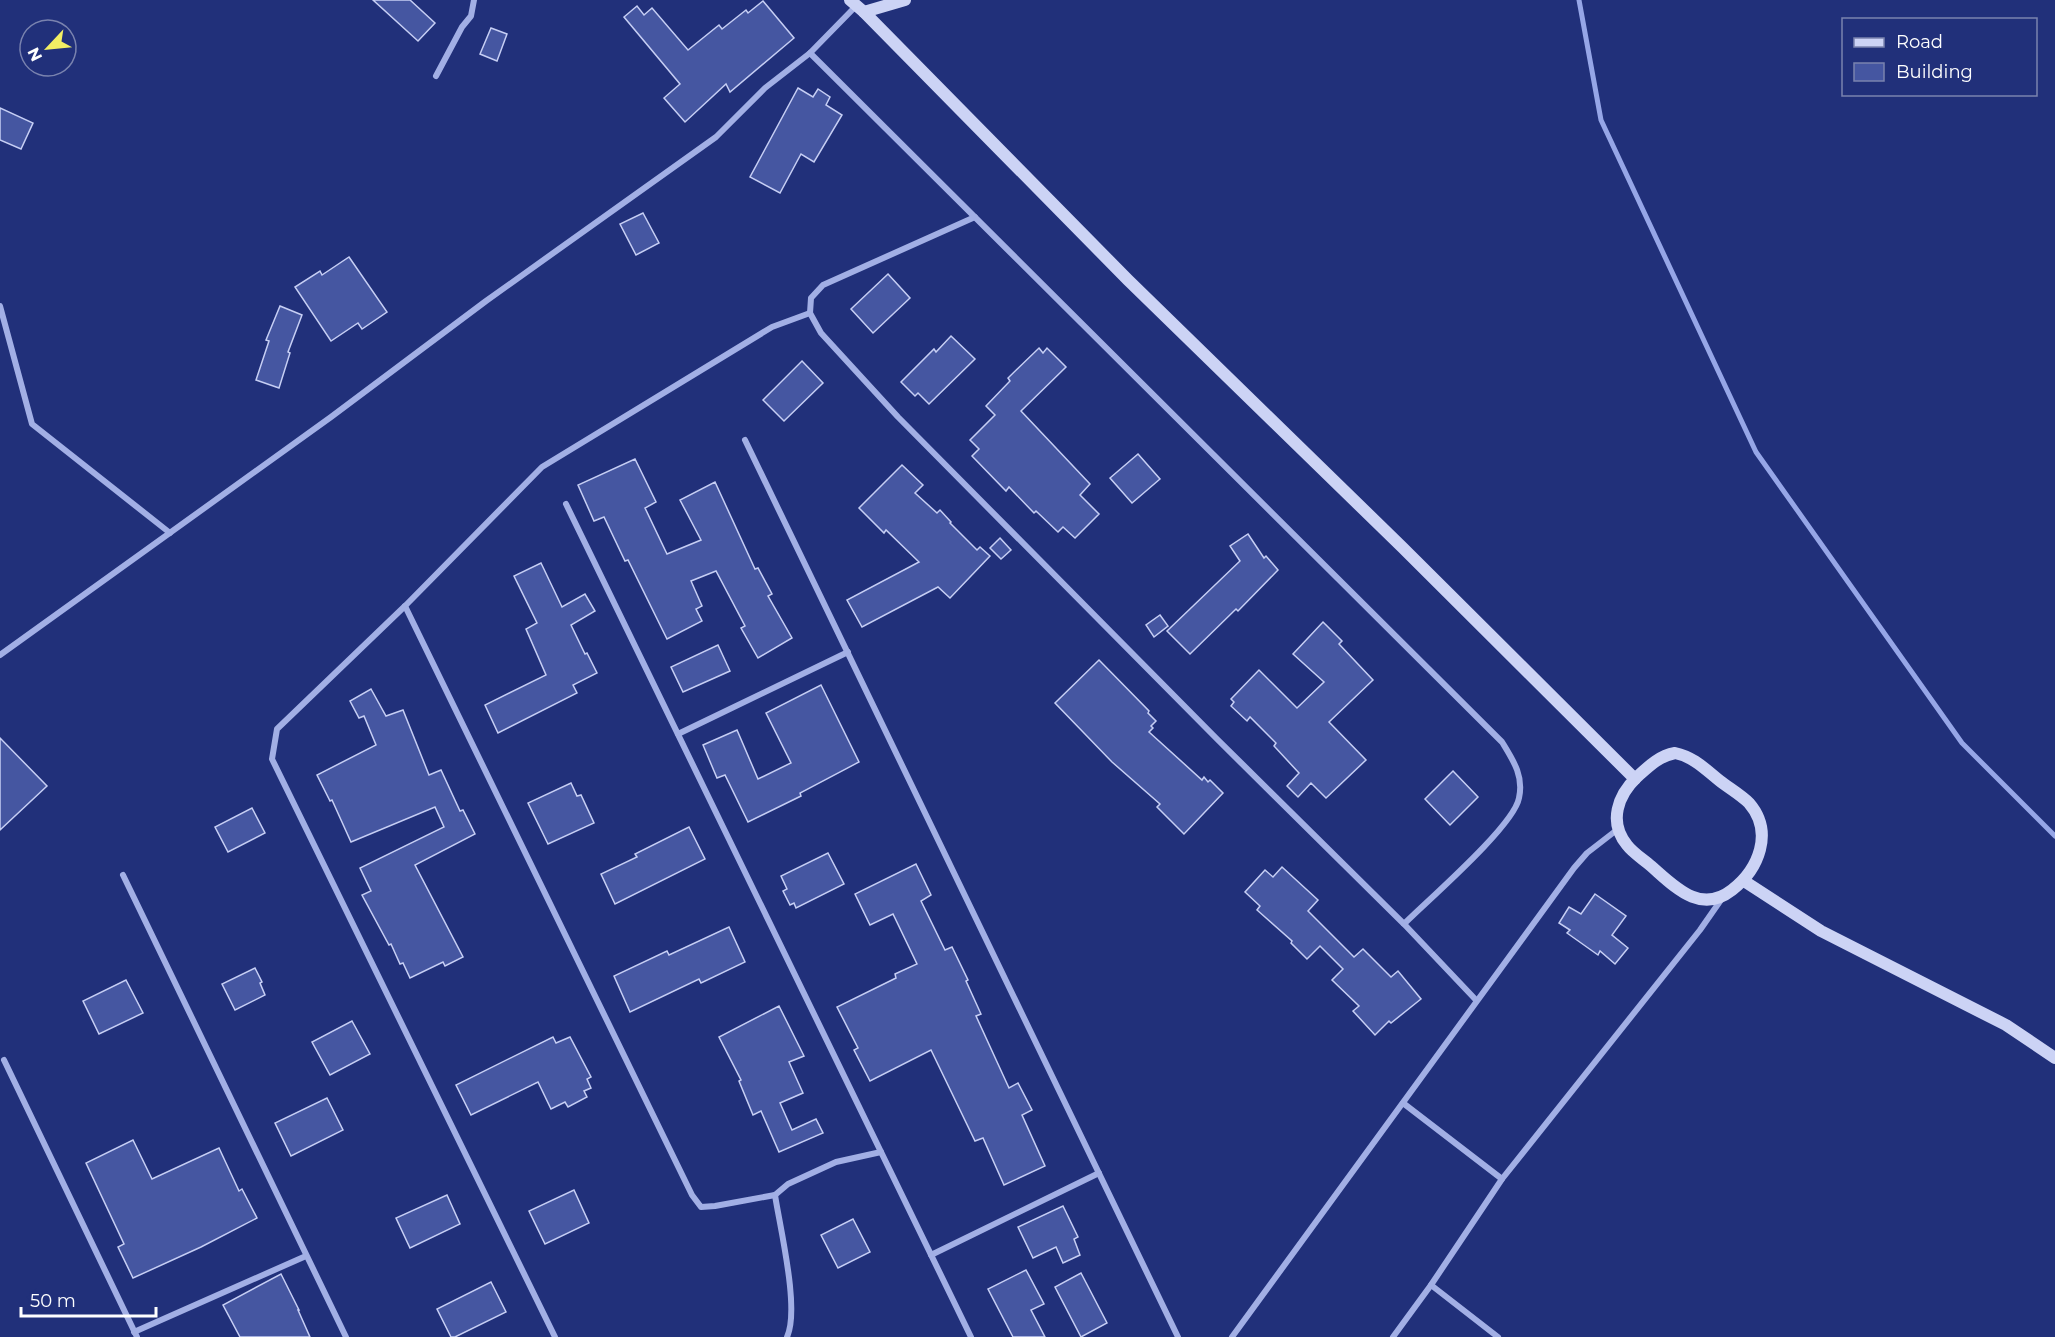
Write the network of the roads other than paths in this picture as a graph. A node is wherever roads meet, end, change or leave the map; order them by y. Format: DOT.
graph roads {
  1 [pos="474,0"];
  2 [pos="905,0"];
  3 [pos="857,6"];
  4 [pos="810,53"];
  5 [pos="436,76"];
  6 [pos="975,217"];
  7 [pos="0,306"];
  8 [pos="810,313"];
  9 [pos="746,440"];
  10 [pos="566,504"];
  11 [pos="170,533"];
  12 [pos="405,606"];
  13 [pos="848,652"];
  14 [pos="0,654"];
  15 [pos="678,734"];
  16 [pos="1635,779"];
  17 [pos="1618,829"];
  18 [pos="123,875"];
  19 [pos="1744,881"];
  20 [pos="1723,897"];
  21 [pos="1404,924"];
  22 [pos="1476,1000"];
  23 [pos="2055,1058"];
  24 [pos="4,1060"];
  25 [pos="1403,1103"];
  26 [pos="881,1152"];
  27 [pos="1099,1173"];
  28 [pos="1502,1179"];
  29 [pos="775,1195"];
  30 [pos="931,1255"];
  31 [pos="306,1256"];
  32 [pos="1431,1285"];
  33 [pos="136,1334"];
  34 [pos="346,1337"];
  35 [pos="555,1337"];
  36 [pos="788,1337"];
  37 [pos="971,1337"];
  38 [pos="1178,1337"];
  39 [pos="1232,1337"];
  40 [pos="1393,1337"];
  41 [pos="1498,1337"];
  1 -- 5 [label="street"];
  2 -- 3 [label="street"];
  3 -- 4 [label="street"];
  3 -- 16 [label="street"];
  4 -- 6 [label="street"];
  4 -- 11 [label="street"];
  6 -- 8 [label="street"];
  6 -- 21 [label="street"];
  7 -- 11 [label="street"];
  8 -- 12 [label="street"];
  8 -- 21 [label="street"];
  9 -- 13 [label="street"];
  10 -- 15 [label="street"];
  11 -- 14 [label="street"];
  12 -- 29 [label="street"];
  12 -- 35 [label="street"];
  13 -- 15 [label="street"];
  13 -- 27 [label="street"];
  15 -- 26 [label="street"];
  16 -- 17 [label="street"];
  16 -- 19 [label="street"];
  17 -- 20 [label="street"];
  17 -- 22 [label="street"];
  18 -- 31 [label="street"];
  19 -- 20 [label="street"];
  19 -- 23 [label="street"];
  20 -- 28 [label="street"];
  21 -- 22 [label="street"];
  22 -- 25 [label="street"];
  24 -- 33 [label="street"];
  25 -- 28 [label="street"];
  25 -- 39 [label="street"];
  26 -- 29 [label="street"];
  26 -- 30 [label="street"];
  27 -- 30 [label="street"];
  27 -- 38 [label="street"];
  28 -- 32 [label="street"];
  29 -- 36 [label="street"];
  30 -- 37 [label="street"];
  31 -- 33 [label="street"];
  31 -- 34 [label="street"];
  32 -- 40 [label="street"];
  32 -- 41 [label="street"];
}
